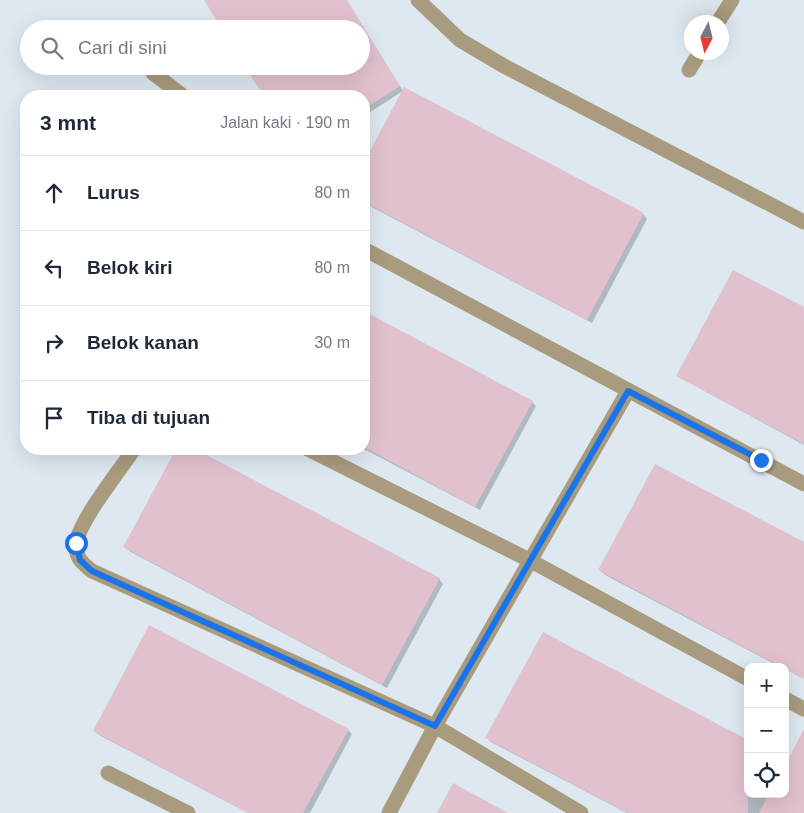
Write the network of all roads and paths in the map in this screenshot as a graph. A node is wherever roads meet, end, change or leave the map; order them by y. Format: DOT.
graph roads {
  1 [pos="418,0"];
  2 [pos="732,0"];
  3 [pos="722,15"];
  4 [pos="695,60"];
  5 [pos="689,70"];
  6 [pos="156,75"];
  7 [pos="175,90"];
  8 [pos="804,222"];
  9 [pos="370,252"];
  10 [pos="628,391"];
  11 [pos="130,455"];
  12 [pos="320,455"];
  13 [pos="804,484"];
  14 [pos="531,561"];
  15 [pos="744,677"];
  16 [pos="789,701"];
  17 [pos="804,709"];
  18 [pos="435,726"];
  19 [pos="108,773"];
  20 [pos="188,813"];
  21 [pos="389,813"];
  22 [pos="581,813"];
  1 -- 8 [label="street"];
  2 -- 3 [label="street"];
  4 -- 5 [label="street"];
  6 -- 7 [label="street"];
  9 -- 10 [label="street"];
  10 -- 13 [label="street"];
  10 -- 14 [label="street"];
  11 -- 18 [label="street"];
  12 -- 14 [label="street"];
  14 -- 15 [label="street"];
  14 -- 18 [label="street"];
  16 -- 17 [label="street"];
  18 -- 21 [label="street"];
  18 -- 22 [label="street"];
  19 -- 20 [label="street"];
}
